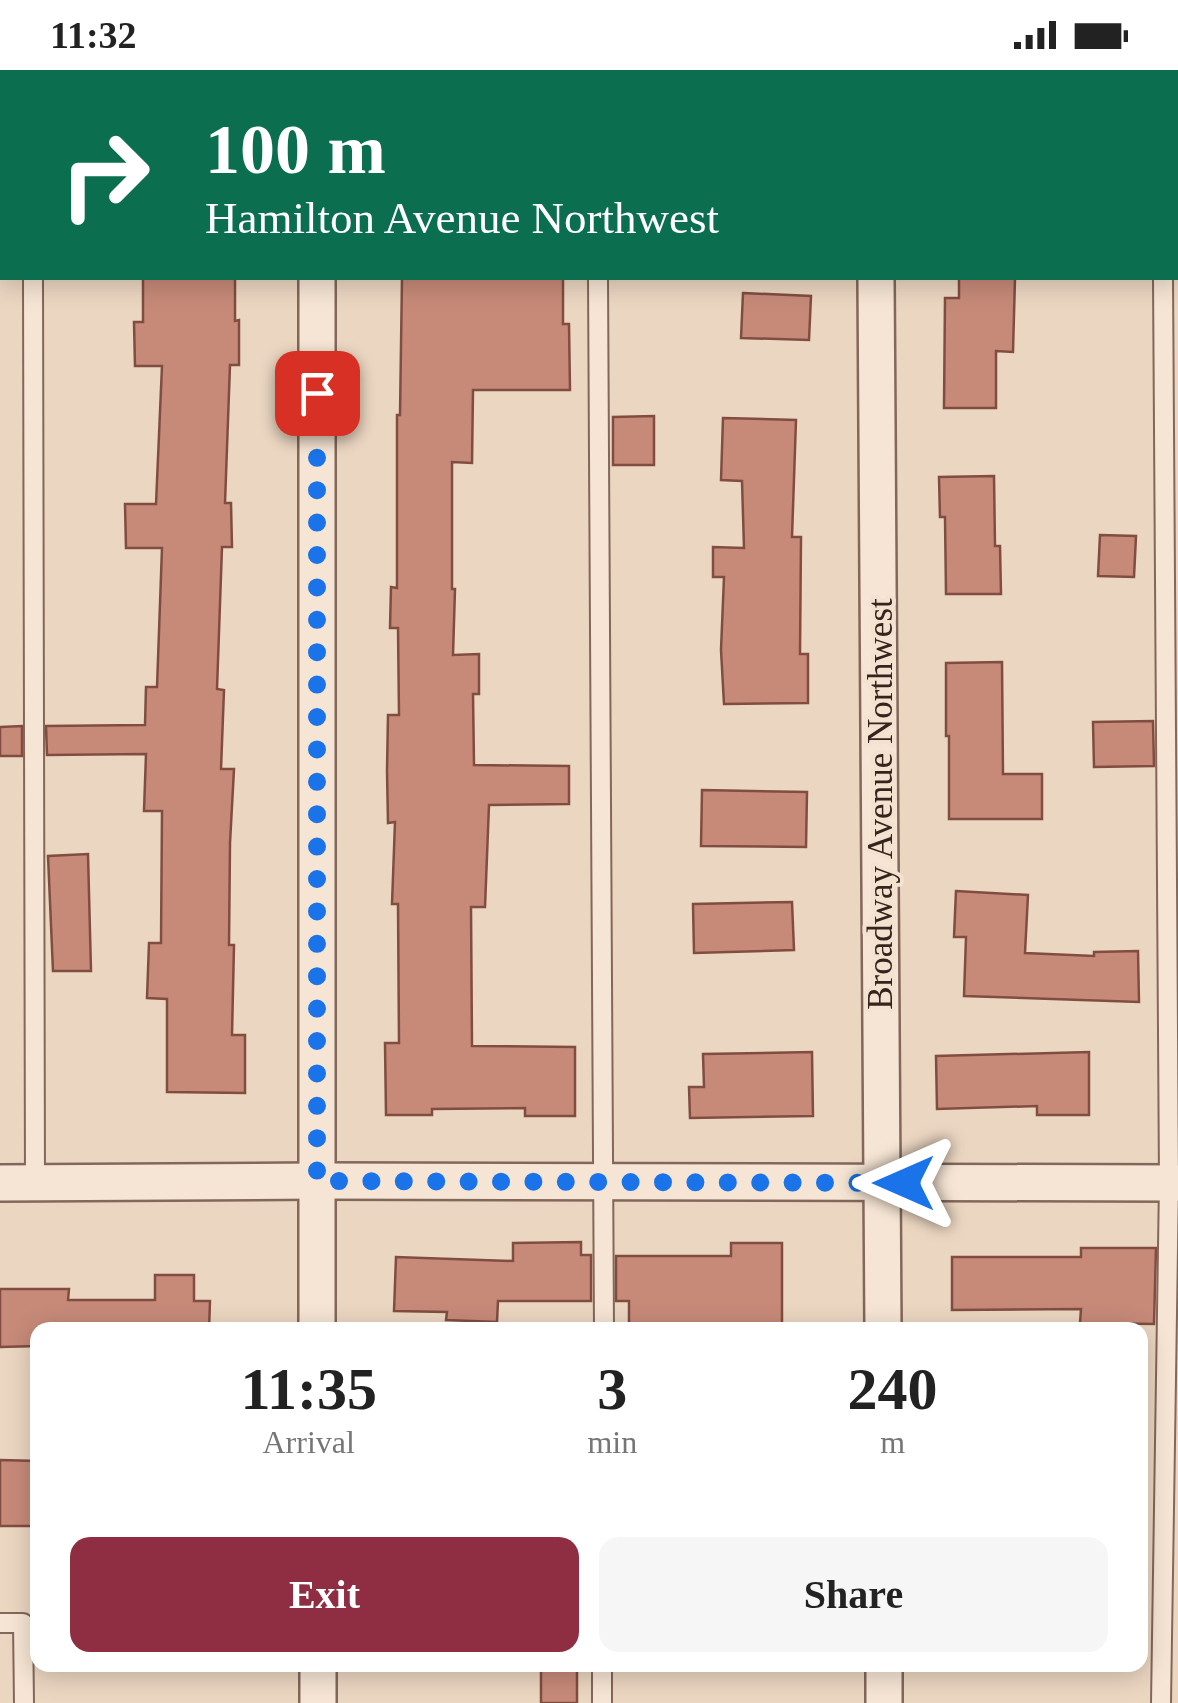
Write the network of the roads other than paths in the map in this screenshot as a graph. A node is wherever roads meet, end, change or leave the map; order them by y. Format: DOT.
graph roads {
  1 [pos="33,280"];
  2 [pos="318,280"];
  3 [pos="598,280"];
  4 [pos="876,280"];
  5 [pos="1163,280"];
  6 [pos="317,1181"];
  7 [pos="17,1182"];
  8 [pos="605,1183"];
  9 [pos="883,1183"];
  10 [pos="1174,1183"];
  11 [pos="317,1322"];
  12 [pos="604,1322"];
  13 [pos="884,1322"];
  14 [pos="0,1623"];
  15 [pos="318,1672"];
  16 [pos="602,1672"];
  17 [pos="884,1672"];
  18 [pos="24,1703"];
  19 [pos="318,1703"];
  20 [pos="602,1703"];
  21 [pos="884,1703"];
  22 [pos="1161,1703"];
  1 -- 7 [label="lane"];
  2 -- 6 [label="street"];
  3 -- 8 [label="lane"];
  4 -- 9 [label="street, Broadway Avenue Northwest"];
  5 -- 10 [label="lane"];
  6 -- 7 [label="street"];
  6 -- 8 [label="street"];
  6 -- 11 [label="street"];
  8 -- 9 [label="street"];
  8 -- 12 [label="lane"];
  9 -- 10 [label="street"];
  9 -- 13 [label="street, Broadway Avenue Northwest"];
  10 -- 22 [label="lane"];
  14 -- 18 [label="lane"];
  15 -- 19 [label="street"];
  16 -- 20 [label="lane"];
  17 -- 21 [label="street"];
}
